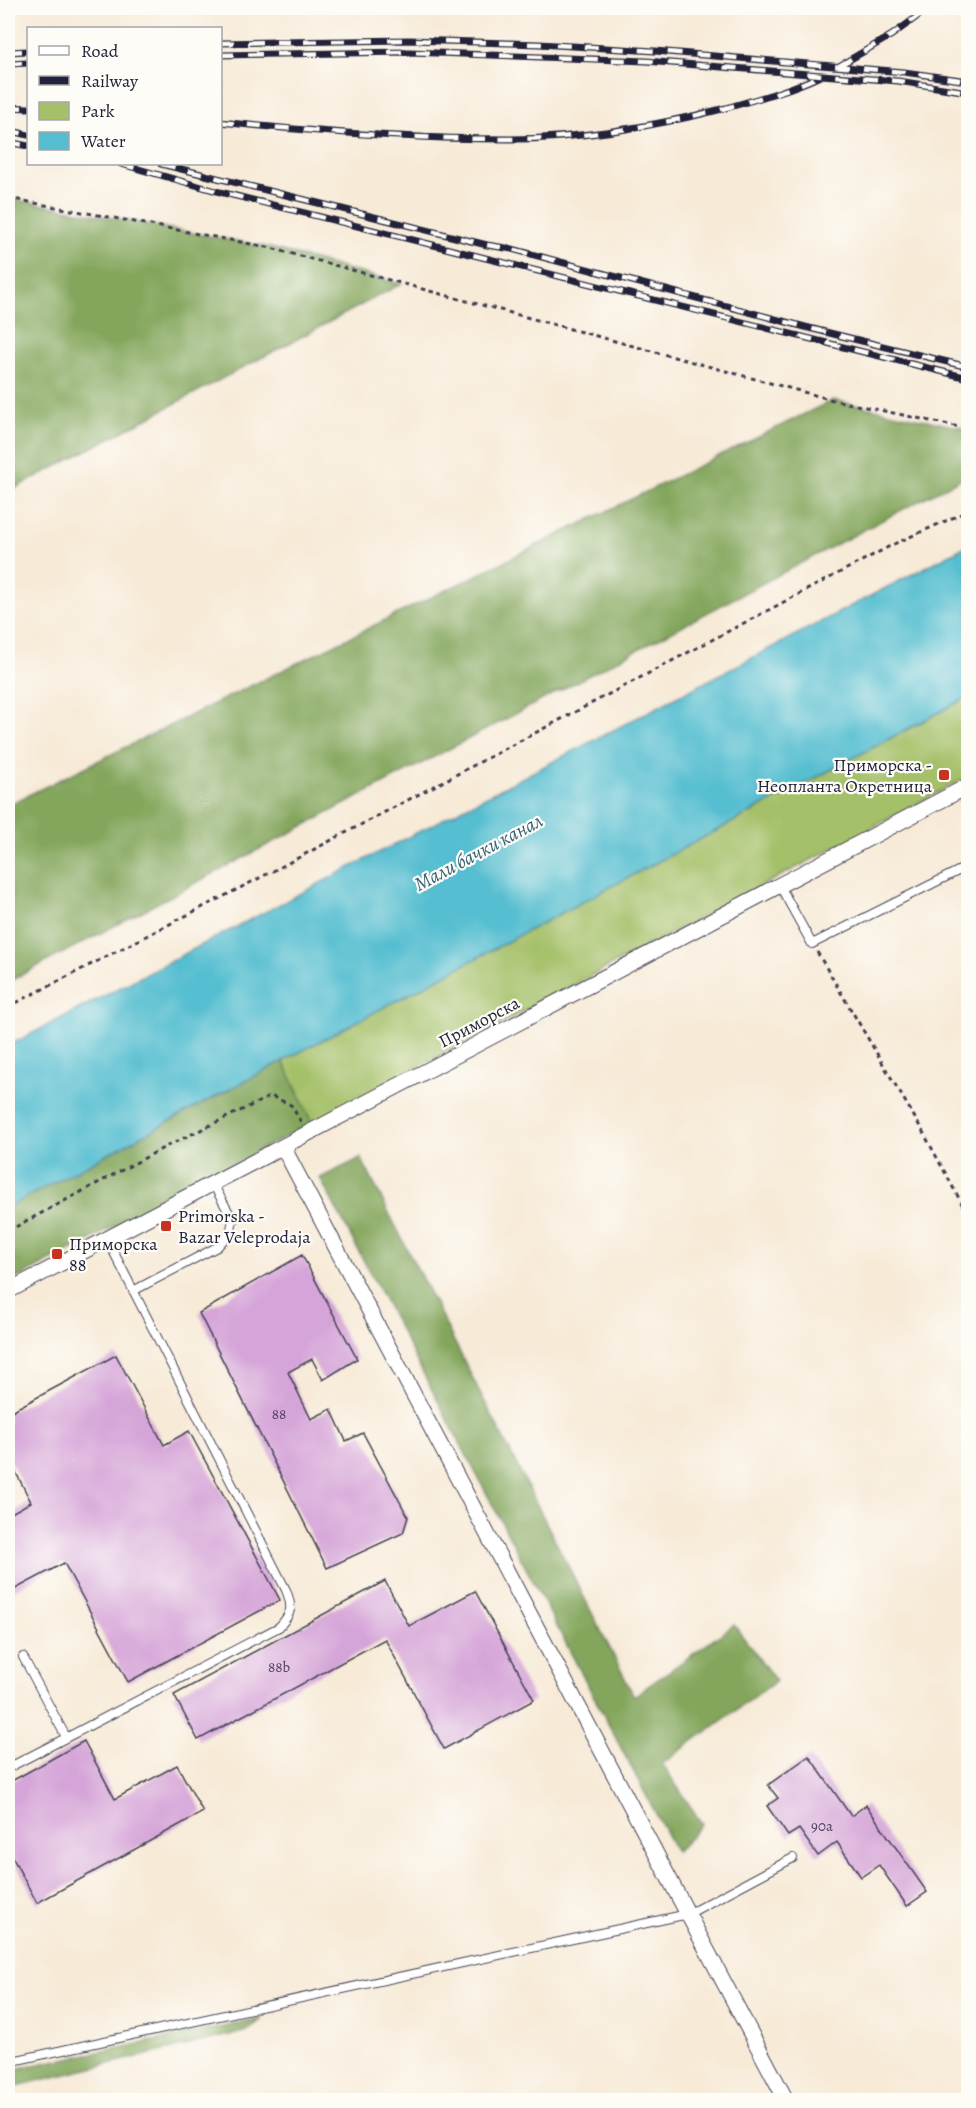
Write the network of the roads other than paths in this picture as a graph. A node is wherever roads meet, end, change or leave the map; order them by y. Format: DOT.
graph roads {
  1 [pos="965,788"];
  2 [pos="969,807"];
  3 [pos="969,866"];
  4 [pos="780,886"];
  5 [pos="283,1147"];
  6 [pos="213,1184"];
  7 [pos="107,1239"];
  8 [pos="8,1291"];
  9 [pos="133,1291"];
  10 [pos="23,1657"];
  11 [pos="66,1737"];
  12 [pos="8,1768"];
  13 [pos="793,1858"];
  14 [pos="688,1914"];
  15 [pos="8,2062"];
  16 [pos="786,2100"];
  1 -- 2 [label="lane"];
  1 -- 4 [label="street, Приморска"];
  3 -- 4 [label="lane"];
  4 -- 5 [label="street, Приморска"];
  5 -- 6 [label="street, Приморска"];
  5 -- 14 [label="street"];
  6 -- 7 [label="street, Приморска"];
  6 -- 9 [label="lane"];
  7 -- 8 [label="street, Приморска"];
  7 -- 9 [label="lane"];
  9 -- 11 [label="lane"];
  10 -- 11 [label="lane"];
  11 -- 12 [label="lane"];
  13 -- 14 [label="lane"];
  14 -- 15 [label="lane"];
  14 -- 16 [label="street"];
}
